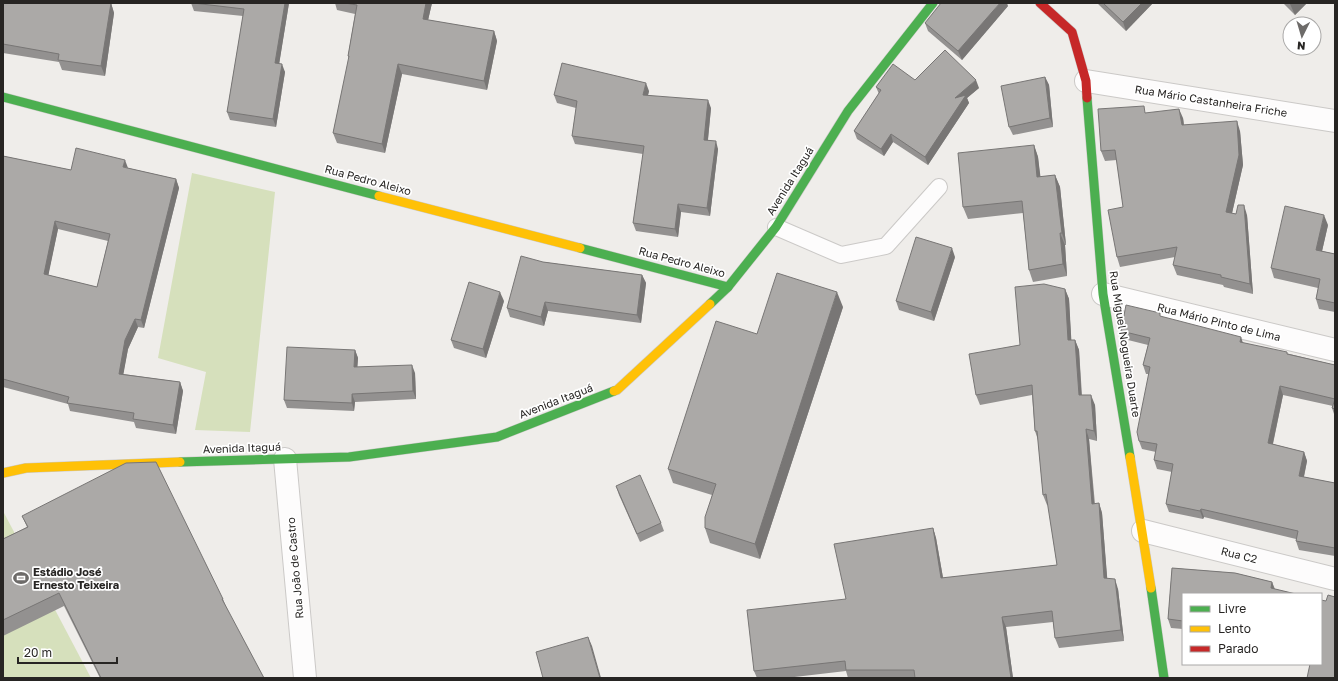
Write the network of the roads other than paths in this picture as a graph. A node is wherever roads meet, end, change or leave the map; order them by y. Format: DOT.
graph roads {
  1 [pos="933,3"];
  2 [pos="1040,3"];
  3 [pos="1086,81"];
  4 [pos="3,97"];
  5 [pos="1335,121"];
  6 [pos="938,187"];
  7 [pos="776,227"];
  8 [pos="728,287"];
  9 [pos="1103,294"];
  10 [pos="1335,350"];
  11 [pos="285,459"];
  12 [pos="3,462"];
  13 [pos="26,468"];
  14 [pos="3,473"];
  15 [pos="1143,531"];
  16 [pos="1335,579"];
  17 [pos="305,678"];
  18 [pos="1164,678"];
  1 -- 7 [label="street, Avenida Itaguá"];
  2 -- 3 [label="street, Rua Miguel Nogueira Duarte"];
  3 -- 5 [label="street, Rua Mário Castanheira Friche"];
  3 -- 9 [label="street, Rua Miguel Nogueira Duarte"];
  4 -- 8 [label="street, Rua Pedro Aleixo"];
  6 -- 7 [label="lane"];
  7 -- 8 [label="street, Avenida Itaguá"];
  8 -- 11 [label="street, Avenida Itaguá"];
  9 -- 10 [label="street, Rua Mário Pinto de Lima"];
  9 -- 15 [label="street, Rua Miguel Nogueira Duarte"];
  11 -- 13 [label="street, Avenida Itaguá"];
  11 -- 17 [label="street, Rua João de Castro"];
  12 -- 13 [label="street"];
  13 -- 14 [label="street, Avenida Itaguá"];
  15 -- 16 [label="street, Rua C2"];
  15 -- 18 [label="street, Rua Miguel Nogueira Duarte"];
}
